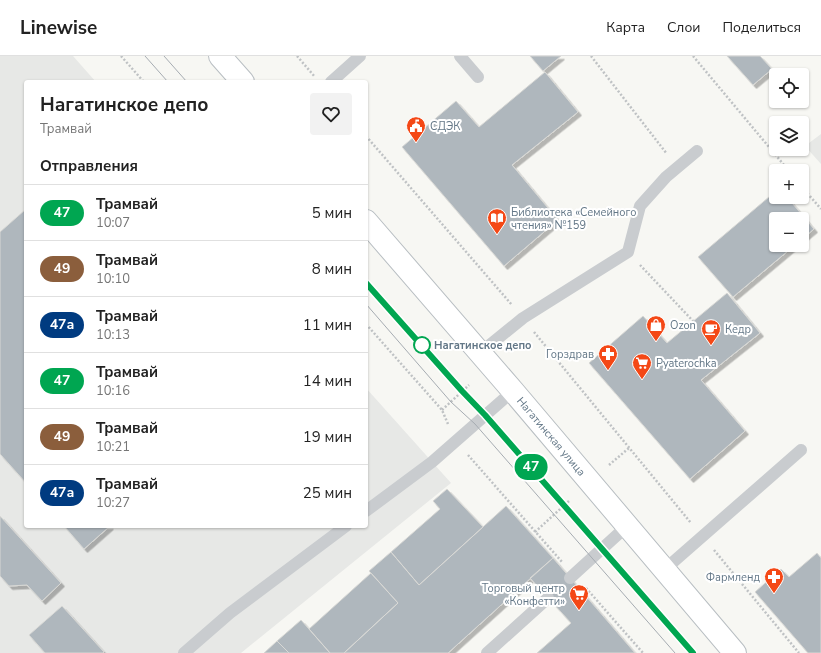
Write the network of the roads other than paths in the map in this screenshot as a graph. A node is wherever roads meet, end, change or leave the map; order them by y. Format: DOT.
graph roads {
  1 [pos="220,56"];
  2 [pos="360,56"];
  3 [pos="460,56"];
  4 [pos="478,77"];
  5 [pos="241,80"];
  6 [pos="333,80"];
  7 [pos="697,151"];
  8 [pos="368,223"];
  9 [pos="480,353"];
  10 [pos="513,391"];
  11 [pos="801,450"];
  12 [pos="368,510"];
  13 [pos="627,526"];
  14 [pos="343,528"];
  15 [pos="664,570"];
  16 [pos="572,576"];
  17 [pos="548,598"];
  18 [pos="184,653"];
  19 [pos="487,653"];
  20 [pos="735,653"];
  1 -- 5 [label="street"];
  2 -- 6 [label="lane"];
  3 -- 4 [label="lane"];
  7 -- 9 [label="lane"];
  8 -- 9 [label="street, Нагатинская улица"];
  9 -- 10 [label="street, Нагатинская улица"];
  10 -- 12 [label="lane"];
  10 -- 13 [label="street, Нагатинская улица"];
  11 -- 15 [label="lane"];
  13 -- 15 [label="street, Нагатинская улица"];
  13 -- 16 [label="lane"];
  14 -- 18 [label="lane"];
  15 -- 20 [label="street, Нагатинская улица"];
  17 -- 19 [label="lane"];
}
